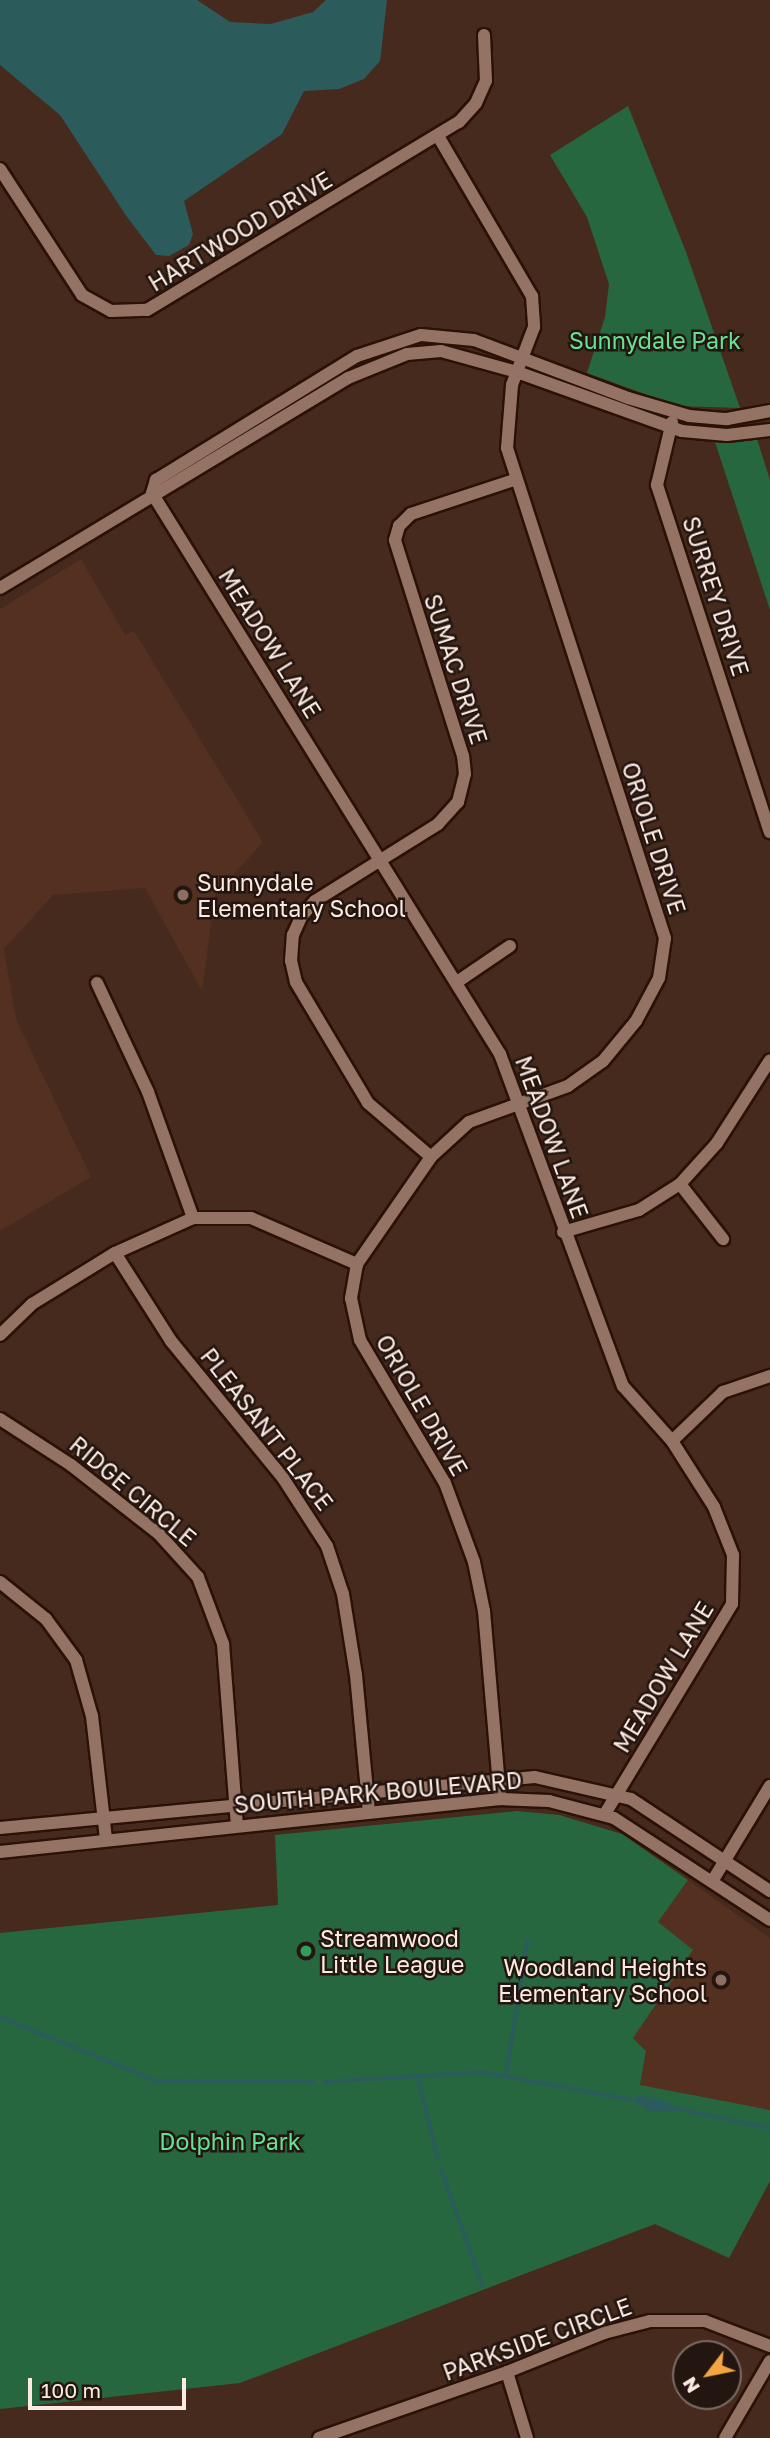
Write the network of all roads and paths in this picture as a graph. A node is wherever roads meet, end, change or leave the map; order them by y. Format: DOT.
graph roads {
  1 [pos="484,35"];
  2 [pos="438,136"];
  3 [pos="0,169"];
  4 [pos="524,357"];
  5 [pos="517,372"];
  6 [pos="770,411"];
  7 [pos="675,412"];
  8 [pos="670,429"];
  9 [pos="770,430"];
  10 [pos="514,480"];
  11 [pos="152,493"];
  12 [pos="0,588"];
  13 [pos="770,832"];
  14 [pos="380,859"];
  15 [pos="510,946"];
  16 [pos="457,982"];
  17 [pos="97,983"];
  18 [pos="770,1060"];
  19 [pos="519,1101"];
  20 [pos="431,1157"];
  21 [pos="680,1184"];
  22 [pos="193,1218"];
  23 [pos="564,1232"];
  24 [pos="723,1239"];
  25 [pos="115,1253"];
  26 [pos="357,1264"];
  27 [pos="0,1335"];
  28 [pos="770,1376"];
  29 [pos="0,1419"];
  30 [pos="672,1441"];
  31 [pos="0,1582"];
  32 [pos="499,1777"];
  33 [pos="770,1786"];
  34 [pos="367,1790"];
  35 [pos="617,1794"];
  36 [pos="500,1799"];
  37 [pos="236,1802"];
  38 [pos="369,1812"];
  39 [pos="605,1814"];
  40 [pos="104,1816"];
  41 [pos="237,1825"];
  42 [pos="0,1828"];
  43 [pos="106,1839"];
  44 [pos="0,1852"];
  45 [pos="725,1860"];
  46 [pos="713,1880"];
  47 [pos="770,1891"];
  48 [pos="770,1920"];
  49 [pos="770,2346"];
  50 [pos="770,2361"];
  51 [pos="507,2372"];
  52 [pos="319,2438"];
  53 [pos="527,2438"];
  54 [pos="725,2438"];
  1 -- 2 [label="street, HARTWOOD DRIVE"];
  2 -- 3 [label="street, HARTWOOD DRIVE"];
  2 -- 4 [label="street, ORIOLE DRIVE"];
  4 -- 5 [label="street, ORIOLE DRIVE"];
  4 -- 7 [label="street"];
  4 -- 11 [label="street"];
  5 -- 8 [label="street"];
  5 -- 10 [label="street, ORIOLE DRIVE"];
  5 -- 11 [label="street"];
  6 -- 7 [label="street"];
  7 -- 8 [label="street, SURREY DRIVE"];
  8 -- 9 [label="street"];
  8 -- 13 [label="street, SURREY DRIVE"];
  10 -- 14 [label="street, SUMAC DRIVE"];
  10 -- 19 [label="street, ORIOLE DRIVE"];
  11 -- 12 [label="street"];
  11 -- 14 [label="street, MEADOW LANE"];
  14 -- 16 [label="street, MEADOW LANE"];
  14 -- 20 [label="street, SUMAC DRIVE"];
  15 -- 16 [label="street"];
  16 -- 19 [label="street, MEADOW LANE"];
  17 -- 22 [label="street"];
  18 -- 21 [label="street"];
  19 -- 20 [label="street, ORIOLE DRIVE"];
  19 -- 23 [label="street, MEADOW LANE"];
  20 -- 26 [label="street, ORIOLE DRIVE"];
  21 -- 23 [label="street"];
  21 -- 24 [label="street"];
  22 -- 25 [label="street"];
  22 -- 26 [label="street"];
  23 -- 30 [label="street, MEADOW LANE"];
  25 -- 27 [label="street"];
  25 -- 34 [label="street, PLEASANT PLACE"];
  26 -- 32 [label="street, ORIOLE DRIVE"];
  28 -- 30 [label="street"];
  29 -- 37 [label="street, RIDGE CIRCLE"];
  30 -- 35 [label="street, MEADOW LANE"];
  31 -- 40 [label="street"];
  32 -- 34 [label="street, SOUTH PARK BOULEVARD"];
  32 -- 35 [label="street, SOUTH PARK BOULEVARD"];
  32 -- 36 [label="street, ORIOLE DRIVE"];
  33 -- 45 [label="street"];
  34 -- 37 [label="street, SOUTH PARK BOULEVARD"];
  34 -- 38 [label="street, PLEASANT PLACE"];
  35 -- 39 [label="street, MEADOW LANE"];
  35 -- 45 [label="street, SOUTH PARK BOULEVARD"];
  36 -- 38 [label="street, SOUTH PARK BOULEVARD"];
  36 -- 39 [label="street, SOUTH PARK BOULEVARD"];
  37 -- 40 [label="street, SOUTH PARK BOULEVARD"];
  37 -- 41 [label="street, RIDGE CIRCLE"];
  38 -- 41 [label="street, SOUTH PARK BOULEVARD"];
  39 -- 46 [label="street, SOUTH PARK BOULEVARD"];
  40 -- 42 [label="street, SOUTH PARK BOULEVARD"];
  40 -- 43 [label="street"];
  41 -- 43 [label="street, SOUTH PARK BOULEVARD"];
  43 -- 44 [label="street, SOUTH PARK BOULEVARD"];
  45 -- 46 [label="street"];
  45 -- 47 [label="street, SOUTH PARK BOULEVARD"];
  46 -- 48 [label="street, SOUTH PARK BOULEVARD"];
  49 -- 51 [label="street, PARKSIDE CIRCLE"];
  50 -- 54 [label="street"];
  51 -- 52 [label="street, PARKSIDE CIRCLE"];
  51 -- 53 [label="street"];
}
